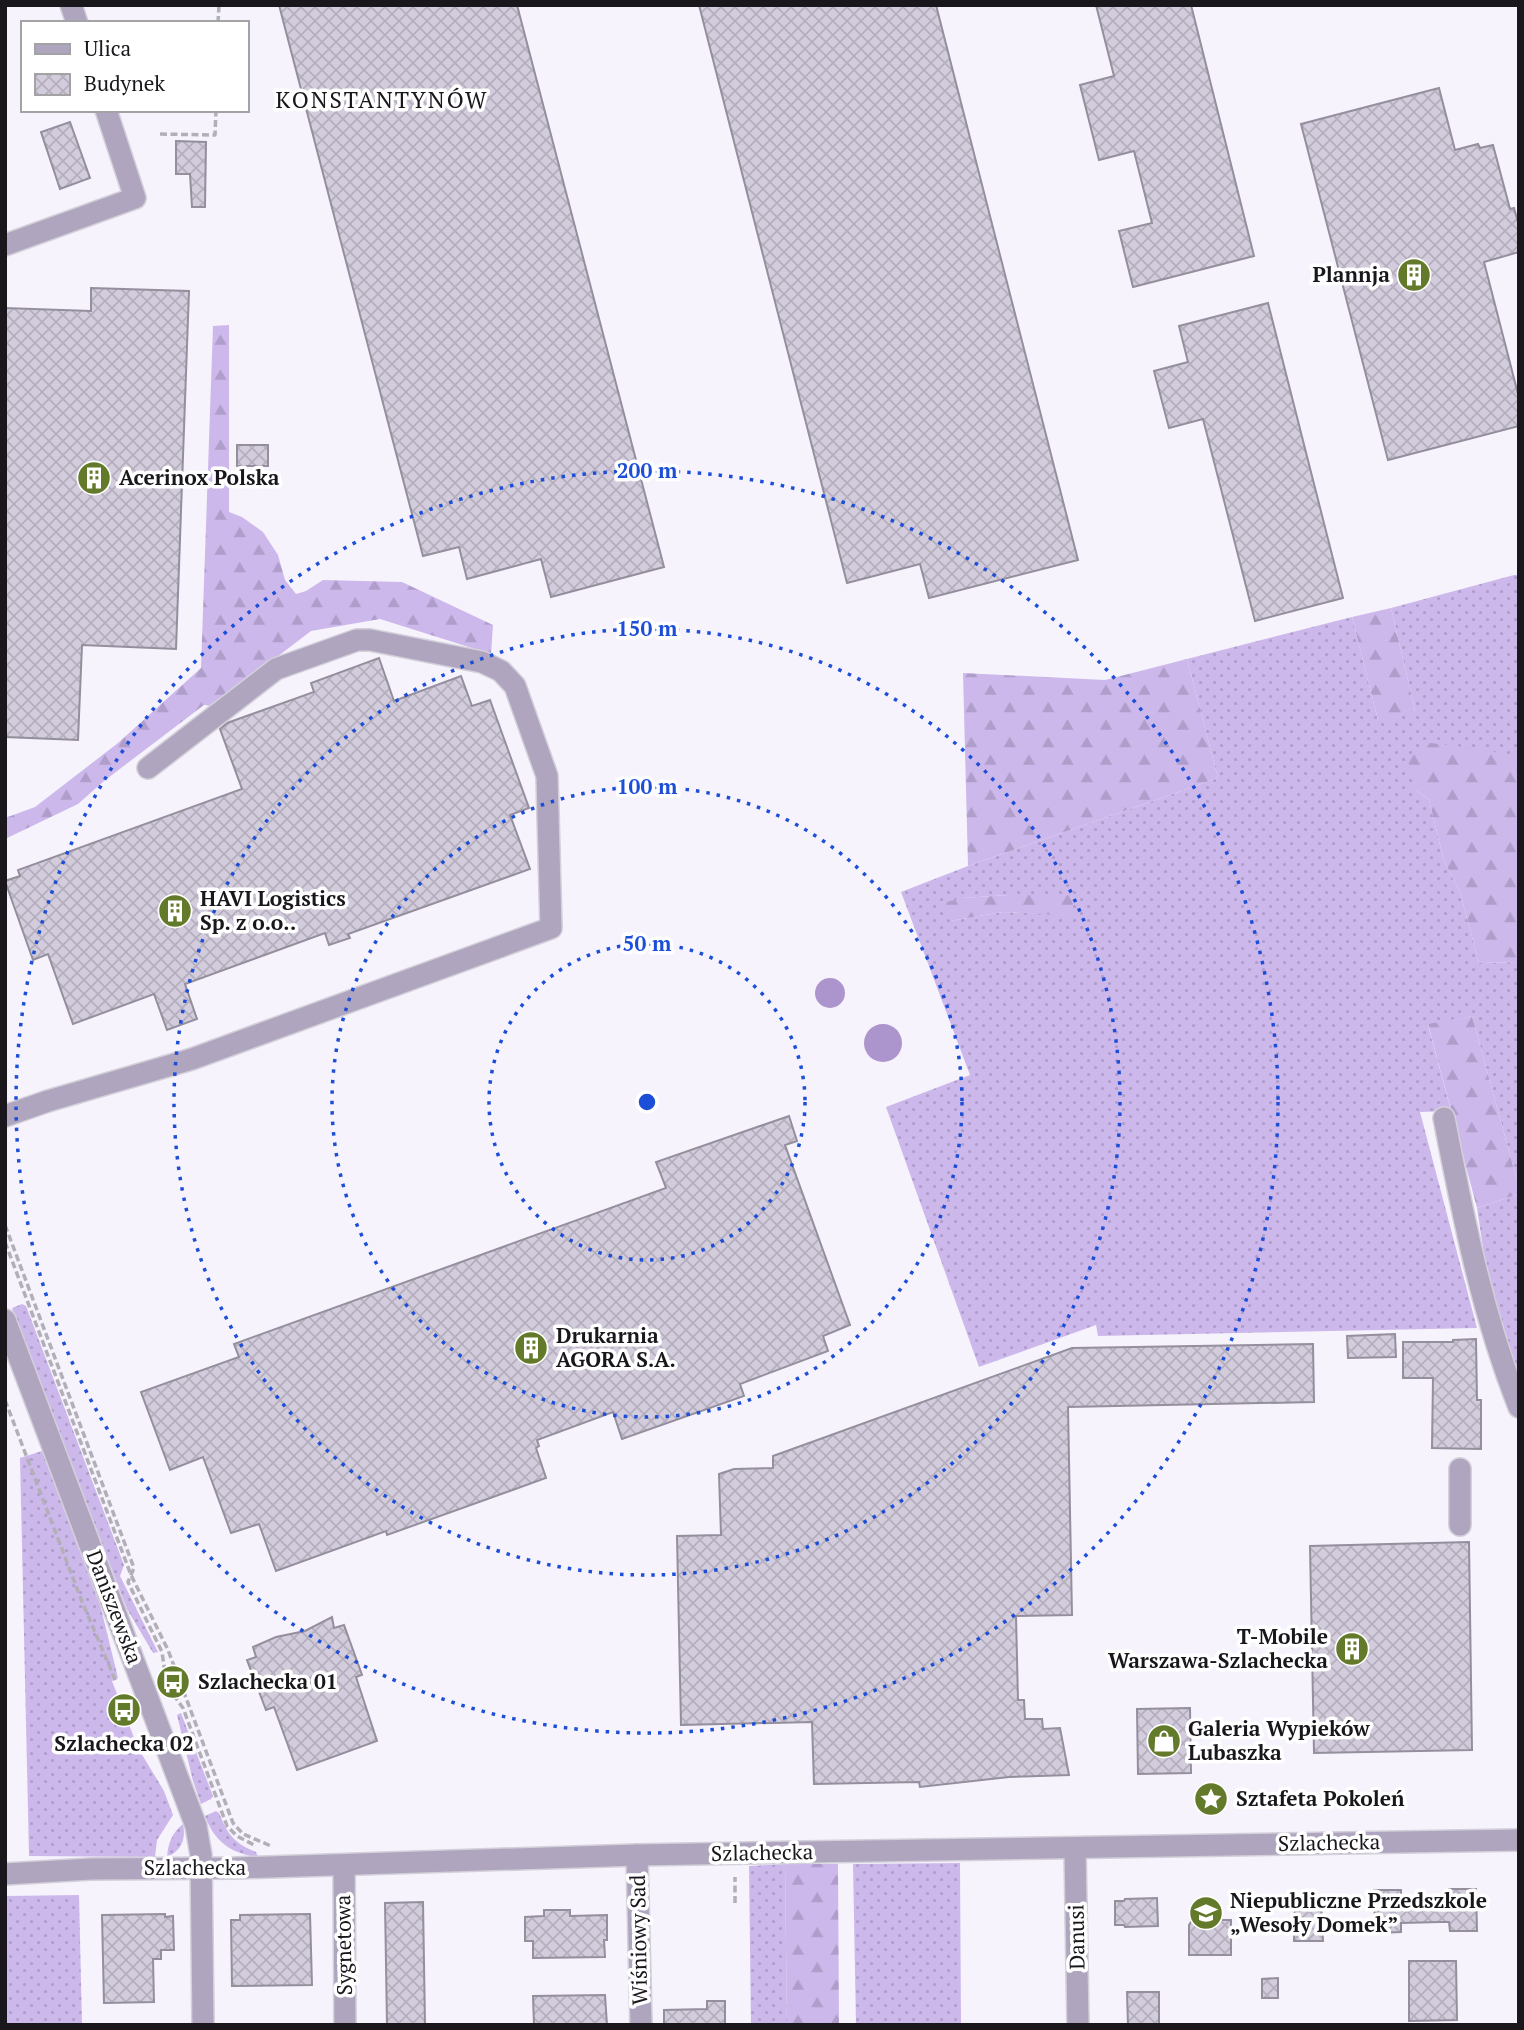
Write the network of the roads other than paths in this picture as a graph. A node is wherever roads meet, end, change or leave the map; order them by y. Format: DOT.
graph roads {
  1 [pos="107,112"];
  2 [pos="5,245"];
  3 [pos="148,768"];
  4 [pos="5,1116"];
  5 [pos="1444,1118"];
  6 [pos="5,1320"];
  7 [pos="1519,1407"];
  8 [pos="1460,1469"];
  9 [pos="1460,1525"];
  10 [pos="1519,1840"];
  11 [pos="1075,1848"];
  12 [pos="637,1855"];
  13 [pos="344,1865"];
  14 [pos="201,1868"];
  15 [pos="5,1874"];
  16 [pos="203,2025"];
  17 [pos="345,2025"];
  18 [pos="641,2025"];
  19 [pos="1078,2025"];
  1 -- 2 [label="street"];
  3 -- 4 [label="street"];
  5 -- 7 [label="street"];
  6 -- 14 [label="street, Daniszewska"];
  8 -- 9 [label="street"];
  10 -- 11 [label="street, Szlachecka"];
  11 -- 12 [label="street, Szlachecka"];
  11 -- 19 [label="street, Danusi"];
  12 -- 13 [label="street, Szlachecka"];
  12 -- 18 [label="street, Wiśniowy Sad"];
  13 -- 14 [label="street, Szlachecka"];
  13 -- 17 [label="street, Sygnetowa"];
  14 -- 15 [label="street, Szlachecka"];
  14 -- 16 [label="street, Daniszewska"];
}
